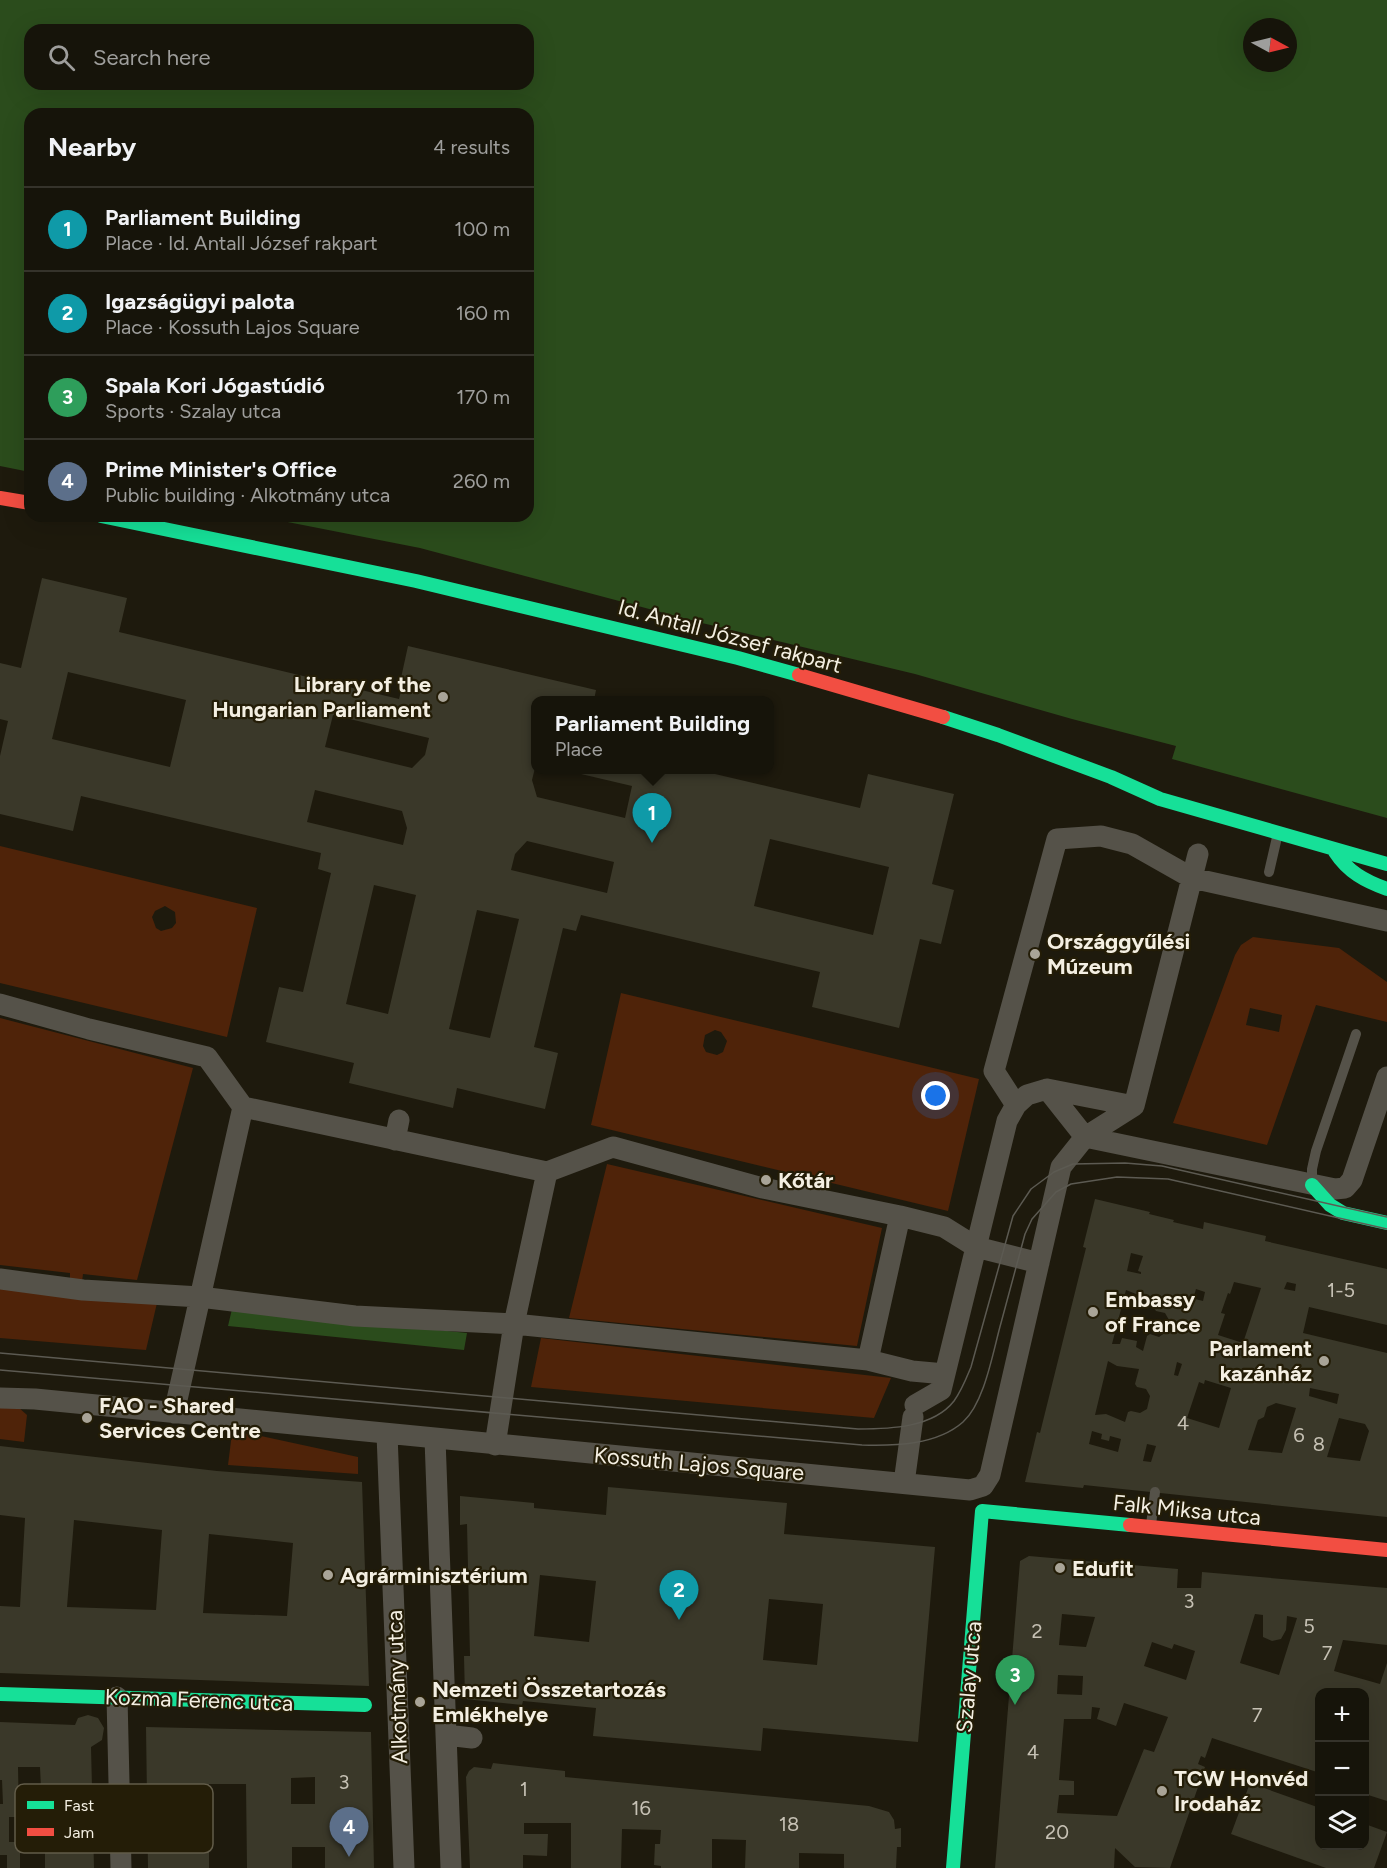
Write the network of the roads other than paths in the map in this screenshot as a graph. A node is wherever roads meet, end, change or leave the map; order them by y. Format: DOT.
graph roads {
  1 [pos="0,498"];
  2 [pos="24,502"];
  3 [pos="130,522"];
  4 [pos="1278,833"];
  5 [pos="1334,849"];
  6 [pos="1198,854"];
  7 [pos="1387,864"];
  8 [pos="1269,872"];
  9 [pos="1192,878"];
  10 [pos="1387,888"];
  11 [pos="1387,921"];
  12 [pos="0,1004"];
  13 [pos="1356,1034"];
  14 [pos="1387,1077"];
  15 [pos="1047,1089"];
  16 [pos="1016,1105"];
  17 [pos="1134,1106"];
  18 [pos="243,1107"];
  19 [pos="1085,1137"];
  20 [pos="547,1172"];
  21 [pos="1304,1183"];
  22 [pos="900,1216"];
  23 [pos="1387,1223"];
  24 [pos="976,1247"];
  25 [pos="1039,1263"];
  26 [pos="0,1279"];
  27 [pos="200,1297"];
  28 [pos="514,1324"];
  29 [pos="868,1360"];
  30 [pos="945,1374"];
  31 [pos="0,1398"];
  32 [pos="174,1413"];
  33 [pos="387,1434"];
  34 [pos="435,1439"];
  35 [pos="495,1444"];
  36 [pos="904,1483"];
  37 [pos="983,1486"];
  38 [pos="1155,1492"];
  39 [pos="982,1511"];
  40 [pos="1151,1527"];
  41 [pos="1387,1550"];
  42 [pos="0,1694"];
  43 [pos="117,1697"];
  44 [pos="364,1705"];
  45 [pos="398,1706"];
  46 [pos="446,1735"];
  47 [pos="472,1738"];
  48 [pos="119,1784"];
  49 [pos="121,1853"];
  50 [pos="121,1868"];
  51 [pos="404,1868"];
  52 [pos="451,1868"];
  53 [pos="953,1868"];
  1 -- 2 [label="main road"];
  3 -- 4 [label="main road, Id. Antall József rakpart"];
  4 -- 5 [label="main road, Id. Antall József rakpart"];
  4 -- 8 [label="lane"];
  5 -- 7 [label="main road, Id. Antall József rakpart"];
  5 -- 10 [label="main road"];
  6 -- 9 [label="street"];
  9 -- 11 [label="street"];
  9 -- 16 [label="street"];
  9 -- 17 [label="street"];
  12 -- 18 [label="street"];
  13 -- 21 [label="lane"];
  14 -- 21 [label="street"];
  15 -- 16 [label="street"];
  15 -- 17 [label="street"];
  15 -- 19 [label="street"];
  16 -- 24 [label="street"];
  17 -- 19 [label="street"];
  18 -- 20 [label="street"];
  18 -- 27 [label="street"];
  19 -- 21 [label="street"];
  19 -- 25 [label="street"];
  20 -- 22 [label="street"];
  20 -- 28 [label="street"];
  21 -- 23 [label="main road"];
  22 -- 24 [label="street"];
  22 -- 29 [label="street"];
  24 -- 25 [label="street"];
  24 -- 30 [label="street"];
  25 -- 37 [label="street"];
  26 -- 27 [label="street"];
  27 -- 28 [label="street"];
  27 -- 32 [label="street"];
  28 -- 29 [label="street"];
  28 -- 35 [label="street"];
  29 -- 30 [label="street"];
  30 -- 36 [label="street"];
  31 -- 32 [label="street, Kossuth Lajos Square"];
  32 -- 33 [label="street, Kossuth Lajos Square"];
  33 -- 34 [label="street, Kossuth Lajos Square"];
  33 -- 45 [label="street, Alkotmány utca"];
  34 -- 35 [label="street, Kossuth Lajos Square"];
  34 -- 46 [label="street, Alkotmány utca"];
  35 -- 36 [label="street, Kossuth Lajos Square"];
  36 -- 37 [label="street, Kossuth Lajos Square"];
  37 -- 39 [label="street, Szalay utca"];
  38 -- 40 [label="lane"];
  39 -- 40 [label="main road, Falk Miksa utca"];
  39 -- 53 [label="main road, Szalay utca"];
  40 -- 41 [label="main road, Falk Miksa utca"];
  42 -- 43 [label="main road, Kozma Ferenc utca"];
  43 -- 44 [label="main road, Kozma Ferenc utca"];
  43 -- 48 [label="street"];
  44 -- 45 [label="street, Kozma Ferenc utca"];
  45 -- 51 [label="street, Alkotmány utca"];
  46 -- 47 [label="street"];
  46 -- 52 [label="street, Alkotmány utca"];
  49 -- 50 [label="street"];
}
